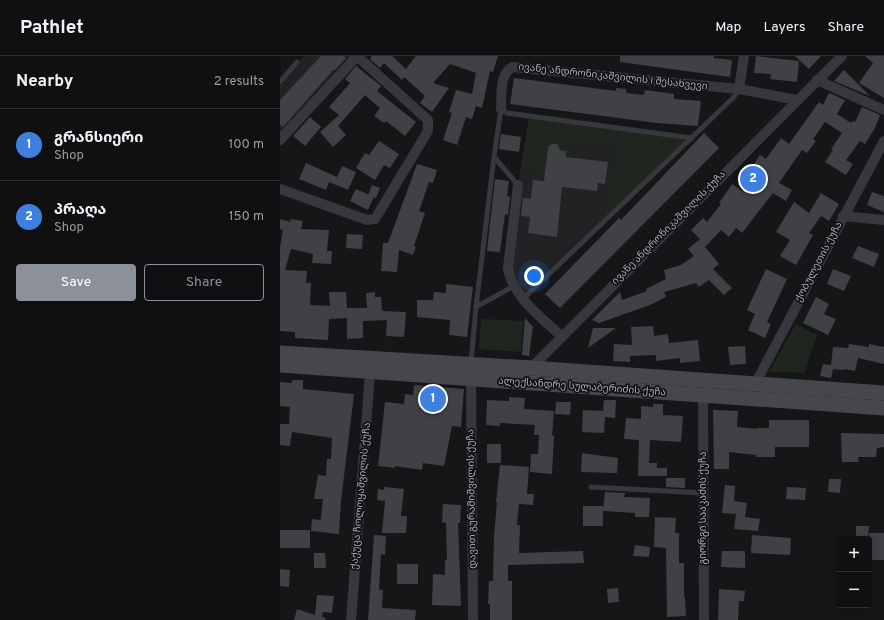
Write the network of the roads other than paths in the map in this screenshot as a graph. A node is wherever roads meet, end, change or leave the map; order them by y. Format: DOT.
graph roads {
  1 [pos="357,56"];
  2 [pos="744,56"];
  3 [pos="842,56"];
  4 [pos="297,62"];
  5 [pos="817,80"];
  6 [pos="280,82"];
  7 [pos="739,89"];
  8 [pos="797,100"];
  9 [pos="501,110"];
  10 [pos="884,110"];
  11 [pos="692,138"];
  12 [pos="280,140"];
  13 [pos="884,141"];
  14 [pos="494,157"];
  15 [pos="518,185"];
  16 [pos="280,189"];
  17 [pos="843,216"];
  18 [pos="884,220"];
  19 [pos="514,286"];
  20 [pos="523,299"];
  21 [pos="476,307"];
  22 [pos="561,336"];
  23 [pos="280,354"];
  24 [pos="280,365"];
  25 [pos="531,368"];
  26 [pos="471,372"];
  27 [pos="370,373"];
  28 [pos="755,384"];
  29 [pos="884,393"];
  30 [pos="703,396"];
  31 [pos="754,399"];
  32 [pos="884,408"];
  33 [pos="591,487"];
  34 [pos="703,494"];
  35 [pos="351,620"];
  36 [pos="473,620"];
  37 [pos="704,620"];
  1 -- 12 [label="street"];
  1 -- 16 [label="street"];
  2 -- 7 [label="street"];
  3 -- 5 [label="street, ივანე ანდრონიკაშვილის ქუჩა"];
  4 -- 6 [label="lane"];
  5 -- 8 [label="street, ივანე ანდრონიკაშვილის ქუჩა"];
  5 -- 10 [label="street"];
  7 -- 8 [label="street"];
  7 -- 9 [label="street, ივანე ანდრონიკაშვილის I შესახვევი"];
  7 -- 11 [label="lane"];
  8 -- 22 [label="street, ივანე ანდრონიკაშვილის ქუჩა"];
  9 -- 11 [label="lane"];
  9 -- 14 [label="lane"];
  11 -- 20 [label="lane"];
  13 -- 17 [label="street, ქობულეთის ქუჩა"];
  14 -- 15 [label="lane"];
  14 -- 21 [label="lane"];
  15 -- 19 [label="street"];
  17 -- 18 [label="street"];
  17 -- 28 [label="street, ქობულეთის ქუჩა"];
  19 -- 20 [label="street"];
  19 -- 21 [label="lane"];
  20 -- 22 [label="street"];
  21 -- 26 [label="lane"];
  22 -- 25 [label="street, ივანე ანდრონიკაშვილის ქუჩა"];
  23 -- 26 [label="street, ალექსანდრე სულაბერიძის ქუჩა"];
  24 -- 27 [label="street, ალექსანდრე სულაბერიძის ქუჩა"];
  25 -- 26 [label="street, ალექსანდრე სულაბერიძის ქუჩა"];
  25 -- 28 [label="street, ალექსანდრე სულაბერიძის ქუჩა"];
  26 -- 27 [label="street, ალექსანდრე სულაბერიძის ქუჩა"];
  26 -- 30 [label="street, ალექსანდრე სულაბერიძის ქუჩა"];
  26 -- 36 [label="street, დავით გურამიშვილის ქუჩა"];
  27 -- 35 [label="street, ქაქუცა ჩოლოყაშვილის ქუჩა"];
  28 -- 29 [label="street, ალექსანდრე სულაბერიძის ქუჩა"];
  28 -- 31 [label="lane"];
  30 -- 31 [label="street, ალექსანდრე სულაბერიძის ქუჩა"];
  30 -- 34 [label="street, გიორგი სააკაძის ქუჩა"];
  31 -- 32 [label="street, ალექსანდრე სულაბერიძის ქუჩა"];
  33 -- 34 [label="lane"];
  34 -- 37 [label="street, გიორგი სააკაძის ქუჩა"];
}
